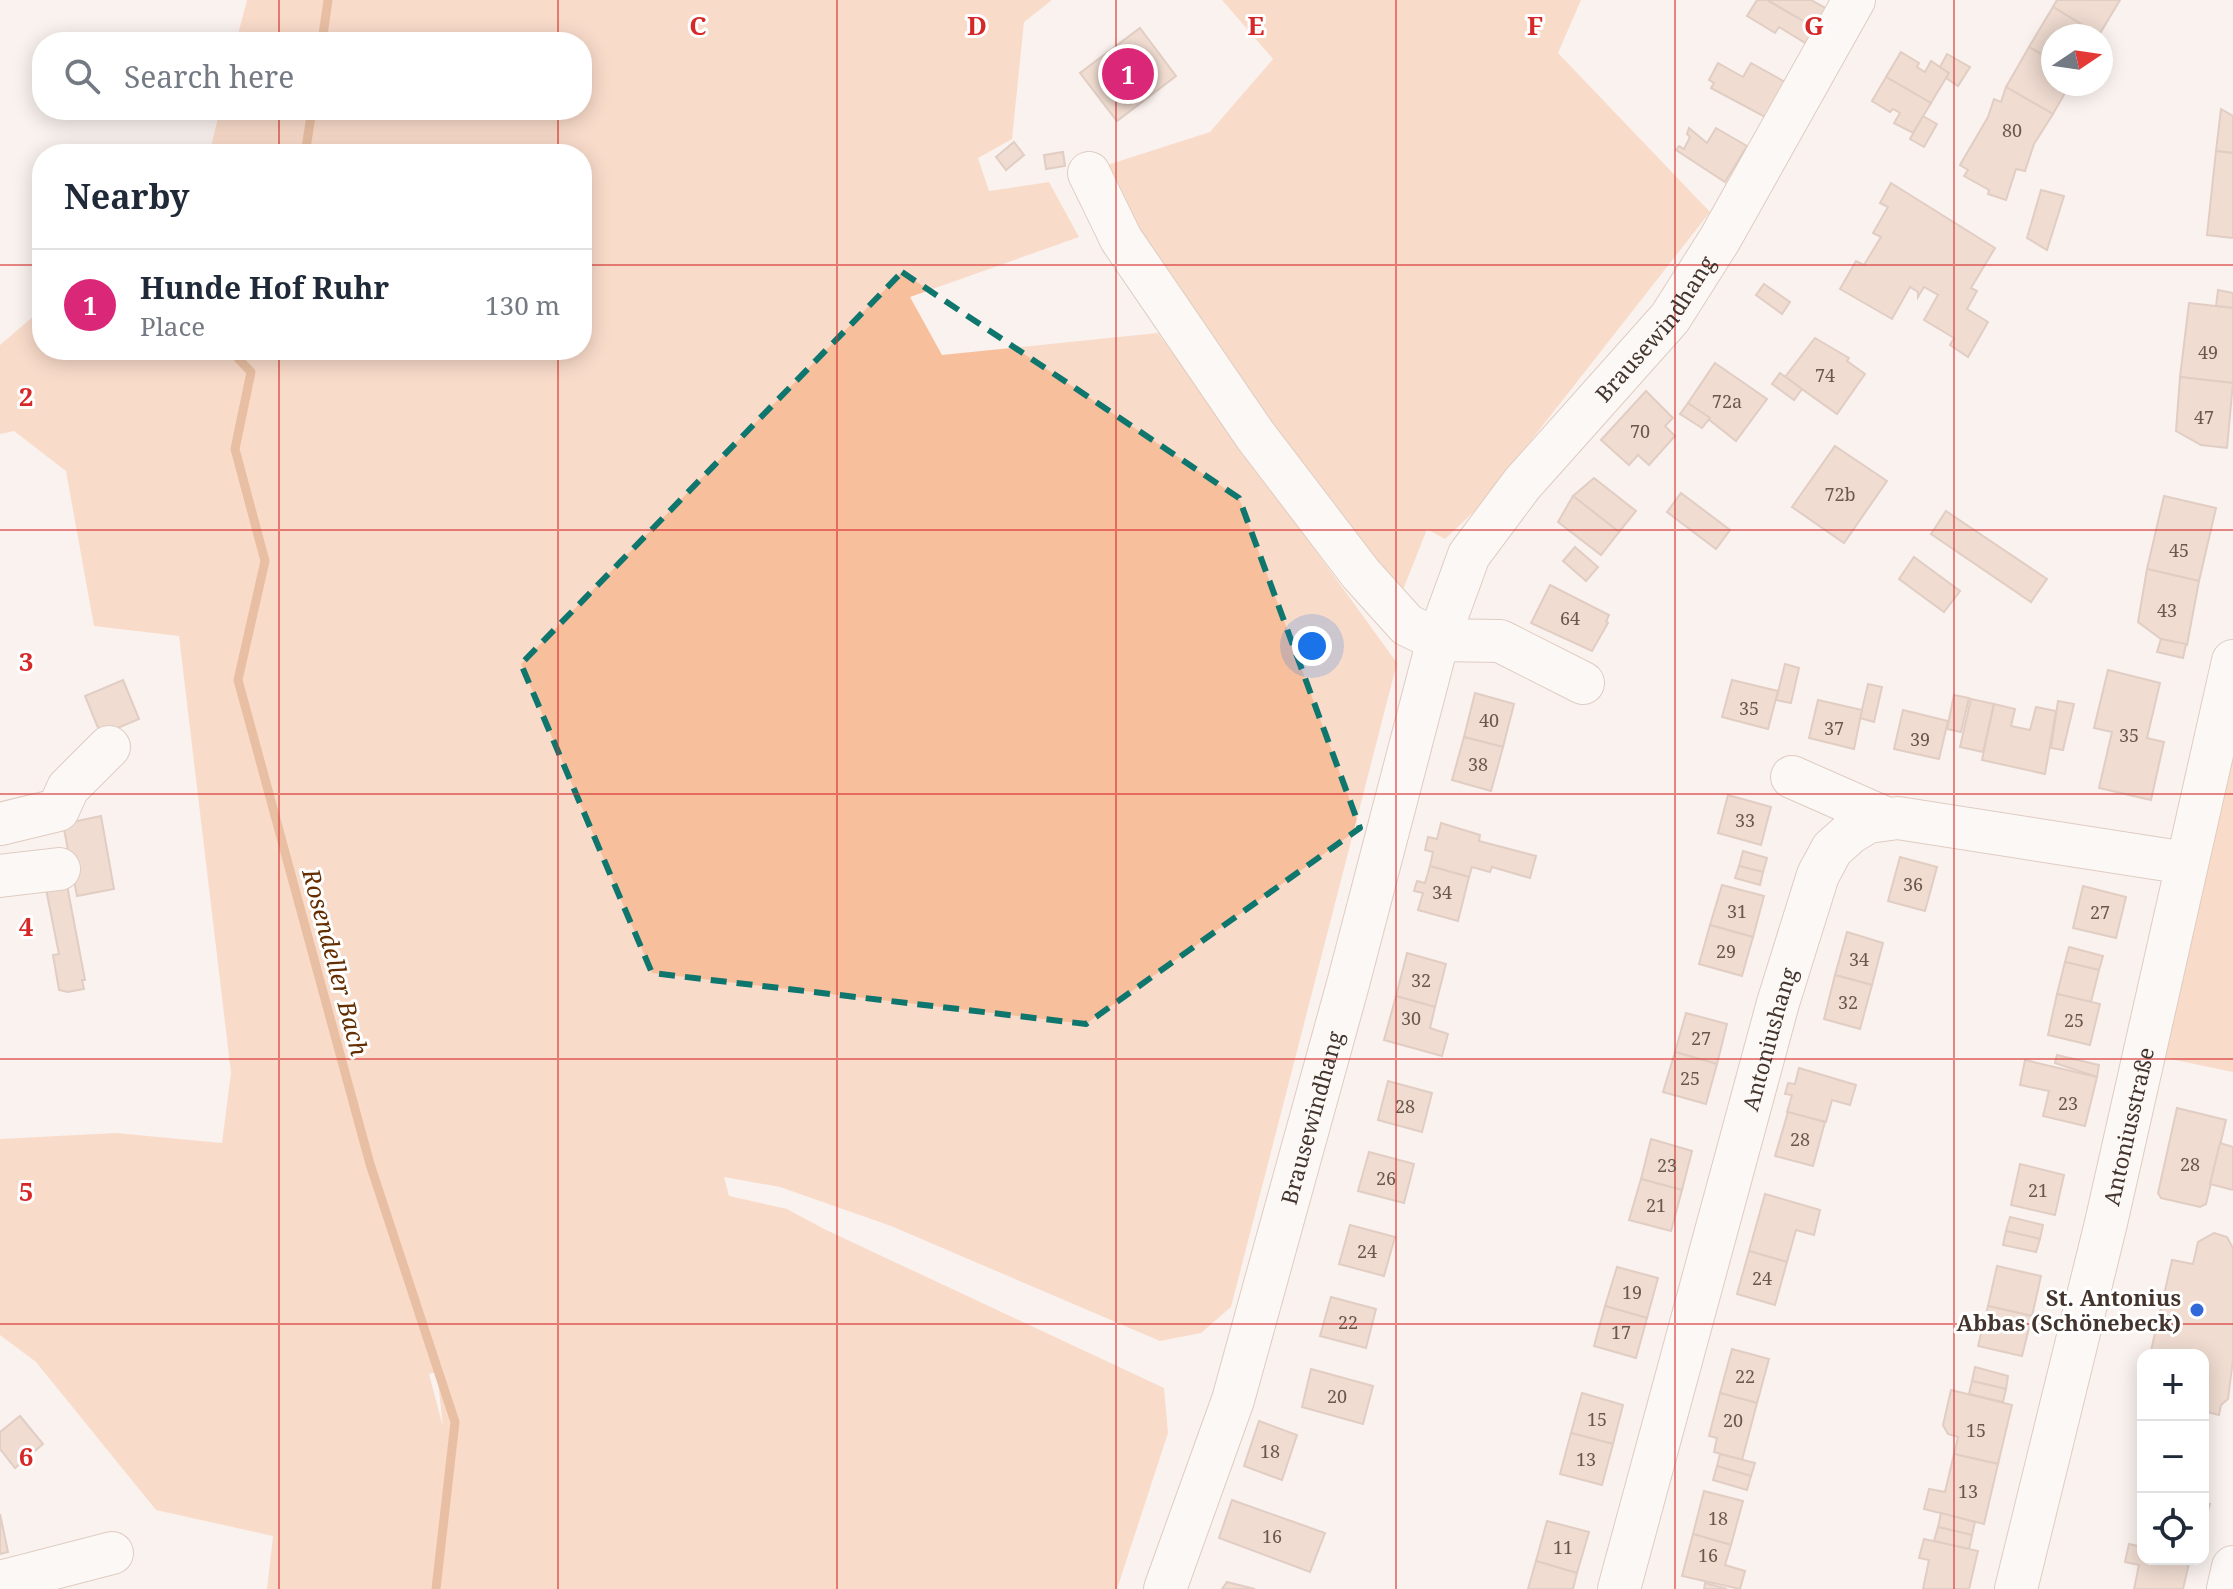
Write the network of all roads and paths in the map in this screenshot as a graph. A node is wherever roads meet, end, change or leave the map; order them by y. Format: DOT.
graph roads {
  1 [pos="1854,0"];
  2 [pos="1089,173"];
  3 [pos="1438,640"];
  4 [pos="2233,661"];
  5 [pos="1583,683"];
  6 [pos="109,747"];
  7 [pos="1792,777"];
  8 [pos="1885,818"];
  9 [pos="0,824"];
  10 [pos="2186,863"];
  11 [pos="59,869"];
  12 [pos="0,876"];
  13 [pos="112,1553"];
  14 [pos="2233,1567"];
  15 [pos="0,1582"];
  16 [pos="1165,1589"];
  17 [pos="1619,1589"];
  18 [pos="2016,1589"];
  19 [pos="2228,1589"];
  1 -- 3 [label="street, Brausewindhang"];
  2 -- 3 [label="street"];
  3 -- 5 [label="street"];
  3 -- 16 [label="street, Brausewindhang"];
  4 -- 10 [label="street, Antoniusstraße"];
  6 -- 9 [label="street"];
  7 -- 8 [label="street"];
  8 -- 10 [label="street, Antoniushang"];
  8 -- 17 [label="street, Antoniushang"];
  10 -- 18 [label="street, Antoniusstraße"];
  11 -- 12 [label="street"];
  13 -- 15 [label="street"];
  14 -- 19 [label="street"];
}
